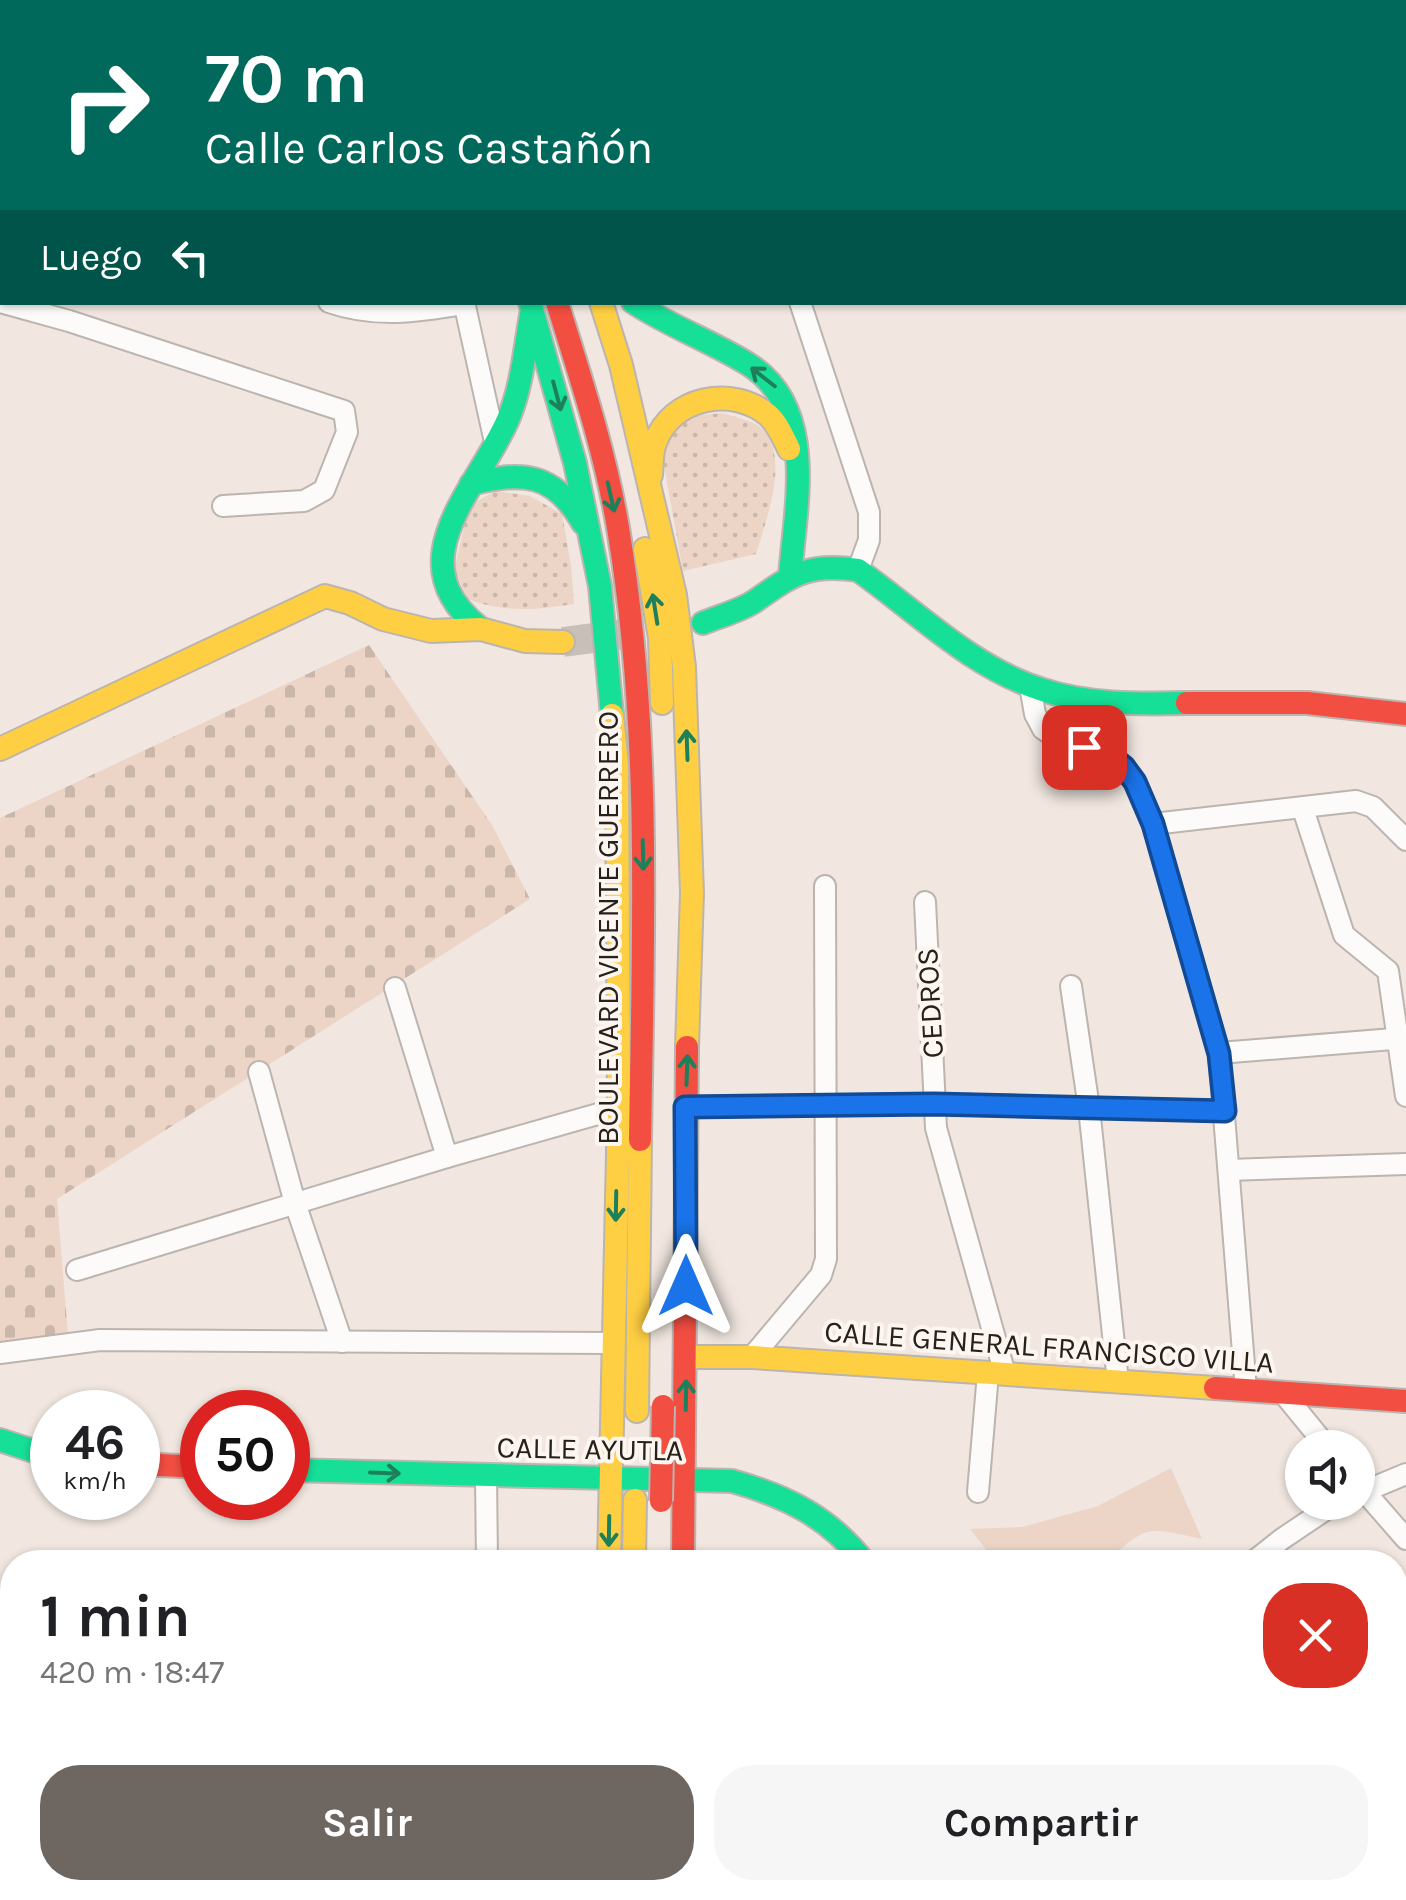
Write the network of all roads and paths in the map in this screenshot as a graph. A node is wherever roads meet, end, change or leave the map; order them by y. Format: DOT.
graph roads {
  1 [pos="21,305"];
  2 [pos="337,305"];
  3 [pos="454,305"];
  4 [pos="464,305"];
  5 [pos="532,305"];
  6 [pos="558,305"];
  7 [pos="584,305"];
  8 [pos="602,305"];
  9 [pos="638,305"];
  10 [pos="801,305"];
  11 [pos="71,312"];
  12 [pos="496,442"];
  13 [pos="797,464"];
  14 [pos="471,484"];
  15 [pos="649,488"];
  16 [pos="223,506"];
  17 [pos="588,532"];
  18 [pos="858,570"];
  19 [pos="790,577"];
  20 [pos="704,622"];
  21 [pos="481,629"];
  22 [pos="563,642"];
  23 [pos="1030,686"];
  24 [pos="1406,714"];
  25 [pos="663,726"];
  26 [pos="0,749"];
  27 [pos="664,798"];
  28 [pos="1304,809"];
  29 [pos="1153,824"];
  30 [pos="1406,840"];
  31 [pos="824,886"];
  32 [pos="925,902"];
  33 [pos="1071,986"];
  34 [pos="395,988"];
  35 [pos="1402,1039"];
  36 [pos="1219,1054"];
  37 [pos="259,1072"];
  38 [pos="1406,1096"];
  39 [pos="934,1104"];
  40 [pos="827,1105"];
  41 [pos="685,1107"];
  42 [pos="619,1108"];
  43 [pos="1089,1108"];
  44 [pos="1225,1111"];
  45 [pos="448,1157"];
  46 [pos="663,1158"];
  47 [pos="1406,1164"];
  48 [pos="1229,1170"];
  49 [pos="295,1203"];
  50 [pos="663,1215"];
  51 [pos="77,1270"];
  52 [pos="342,1342"];
  53 [pos="613,1344"];
  54 [pos="0,1353"];
  55 [pos="687,1357"];
  56 [pos="752,1357"];
  57 [pos="997,1374"];
  58 [pos="1118,1382"];
  59 [pos="1246,1390"];
  60 [pos="1283,1392"];
  61 [pos="1406,1401"];
  62 [pos="636,1420"];
  63 [pos="1314,1430"];
  64 [pos="0,1440"];
  65 [pos="30,1449"];
  66 [pos="636,1464"];
  67 [pos="310,1471"];
  68 [pos="1406,1474"];
  69 [pos="486,1476"];
  70 [pos="610,1478"];
  71 [pos="685,1481"];
  72 [pos="1375,1485"];
  73 [pos="978,1492"];
  74 [pos="1375,1506"];
  75 [pos="661,1509"];
  76 [pos="1311,1520"];
  77 [pos="1406,1539"];
  78 [pos="488,1550"];
  79 [pos="609,1550"];
  80 [pos="634,1550"];
  81 [pos="683,1550"];
  82 [pos="856,1550"];
  83 [pos="1268,1550"];
  84 [pos="1121,1900"];
  85 [pos="1157,1900"];
  1 -- 11 [label="street"];
  2 -- 3 [label="street"];
  4 -- 12 [label="street"];
  5 -- 12 [label="main road"];
  5 -- 17 [label="main road, BOULEVARD VICENTE GUERRERO, one-way"];
  6 -- 62 [label="main road, BOULEVARD VICENTE GUERRERO, one-way"];
  25 -- 7 [label="main road, BOULEVARD VICENTE GUERRERO, one-way"];
  8 -- 15 [label="main road"];
  13 -- 9 [label="main road, one-way"];
  10 -- 18 [label="street"];
  11 -- 16 [label="street"];
  12 -- 14 [label="main road"];
  13 -- 15 [label="main road"];
  13 -- 19 [label="main road"];
  14 -- 17 [label="main road"];
  14 -- 21 [label="main road"];
  41 -- 15 [label="main road, one-way"];
  17 -- 42 [label="main road, BOULEVARD VICENTE GUERRERO"];
  18 -- 19 [label="main road"];
  18 -- 23 [label="main road"];
  19 -- 20 [label="main road"];
  21 -- 22 [label="main road"];
  21 -- 26 [label="main road"];
  23 -- 24 [label="main road"];
  23 -- 29 [label="street"];
  27 -- 46 [label="main road, BOULEVARD VICENTE GUERRERO"];
  28 -- 29 [label="street"];
  28 -- 30 [label="street"];
  28 -- 35 [label="street"];
  29 -- 36 [label="street"];
  31 -- 40 [label="street"];
  32 -- 39 [label="street, CEDROS"];
  33 -- 43 [label="street"];
  34 -- 45 [label="street"];
  35 -- 36 [label="street"];
  35 -- 38 [label="street"];
  36 -- 44 [label="street"];
  37 -- 49 [label="street"];
  39 -- 40 [label="street"];
  39 -- 43 [label="street"];
  39 -- 57 [label="street, CEDROS"];
  40 -- 41 [label="street"];
  40 -- 56 [label="street"];
  41 -- 55 [label="main road"];
  42 -- 45 [label="street"];
  42 -- 53 [label="main road, BOULEVARD VICENTE GUERRERO, one-way"];
  43 -- 44 [label="street"];
  43 -- 58 [label="street"];
  44 -- 48 [label="street"];
  45 -- 49 [label="street"];
  47 -- 48 [label="street"];
  48 -- 59 [label="street"];
  49 -- 51 [label="street"];
  49 -- 52 [label="street"];
  50 -- 75 [label="main road, bridge"];
  52 -- 53 [label="street"];
  52 -- 54 [label="street"];
  53 -- 70 [label="main road, BOULEVARD VICENTE GUERRERO"];
  55 -- 56 [label="main road, CALLE GENERAL FRANCISCO VILLA"];
  71 -- 55 [label="main road, one-way"];
  56 -- 57 [label="main road, CALLE GENERAL FRANCISCO VILLA"];
  57 -- 58 [label="main road, CALLE GENERAL FRANCISCO VILLA"];
  57 -- 73 [label="street"];
  58 -- 59 [label="main road, CALLE GENERAL FRANCISCO VILLA"];
  59 -- 60 [label="main road, CALLE GENERAL FRANCISCO VILLA"];
  60 -- 61 [label="main road, CALLE GENERAL FRANCISCO VILLA"];
  60 -- 63 [label="street"];
  64 -- 65 [label="main road"];
  66 -- 80 [label="main road"];
  67 -- 69 [label="main road, CALLE AYUTLA, one-way"];
  68 -- 72 [label="street"];
  69 -- 70 [label="main road, CALLE AYUTLA"];
  69 -- 78 [label="street"];
  70 -- 71 [label="main road, CALLE AYUTLA"];
  70 -- 79 [label="main road, BOULEVARD VICENTE GUERRERO, one-way"];
  71 -- 81 [label="main road"];
  71 -- 82 [label="main road, CALLE AYUTLA"];
  74 -- 77 [label="street"];
  76 -- 83 [label="street"];
  84 -- 85 [label="street"];
}
